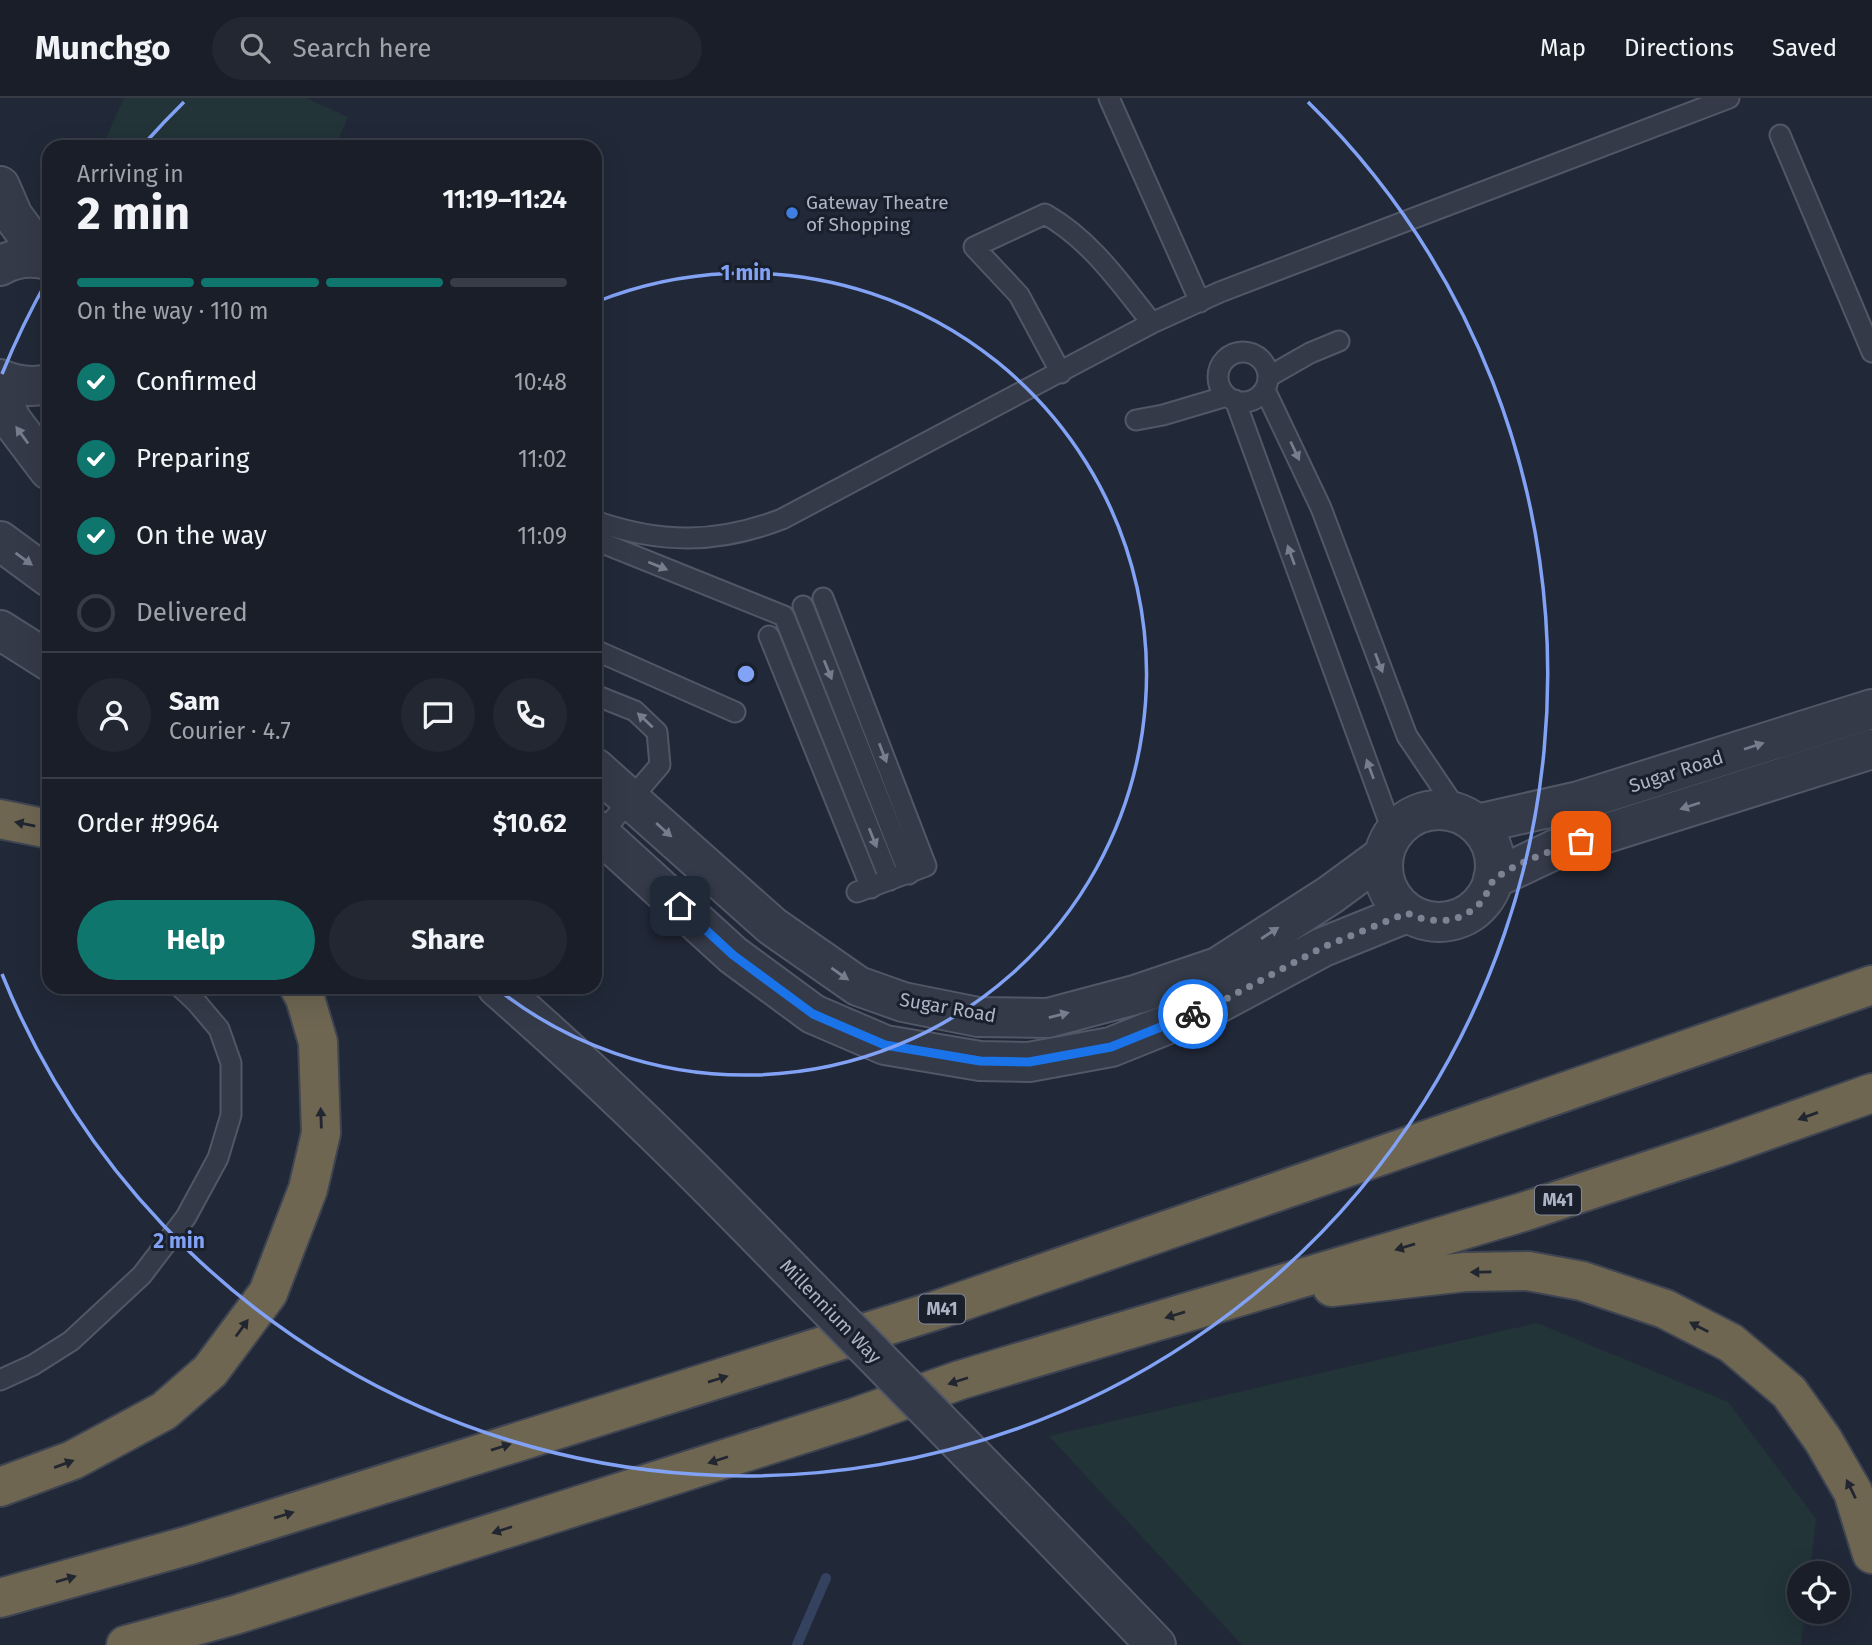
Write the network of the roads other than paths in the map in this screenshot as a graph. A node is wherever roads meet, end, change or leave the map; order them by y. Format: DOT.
graph roads {
  1 [pos="1109,98"];
  2 [pos="1729,98"];
  3 [pos="1780,135"];
  4 [pos="0,186"];
  5 [pos="42,254"];
  6 [pos="42,260"];
  7 [pos="0,266"];
  8 [pos="1200,302"];
  9 [pos="1152,323"];
  10 [pos="1339,341"];
  11 [pos="1872,352"];
  12 [pos="1061,373"];
  13 [pos="0,379"];
  14 [pos="1267,383"];
  15 [pos="42,385"];
  16 [pos="0,397"];
  17 [pos="1231,398"];
  18 [pos="1136,420"];
  19 [pos="42,461"];
  20 [pos="602,523"];
  21 [pos="0,541"];
  22 [pos="602,543"];
  23 [pos="42,572"];
  24 [pos="822,598"];
  25 [pos="803,606"];
  26 [pos="0,630"];
  27 [pos="769,636"];
  28 [pos="602,653"];
  29 [pos="42,657"];
  30 [pos="602,698"];
  31 [pos="1872,709"];
  32 [pos="735,712"];
  33 [pos="1872,749"];
  34 [pos="602,774"];
  35 [pos="631,800"];
  36 [pos="0,819"];
  37 [pos="1468,819"];
  38 [pos="42,828"];
  39 [pos="602,828"];
  40 [pos="602,836"];
  41 [pos="1388,844"];
  42 [pos="899,877"];
  43 [pos="1493,879"];
  44 [pos="1407,913"];
  45 [pos="1872,985"];
  46 [pos="188,994"];
  47 [pos="303,994"];
  48 [pos="505,994"];
  49 [pos="1872,1093"];
  50 [pos="1241,1296"];
  51 [pos="0,1380"];
  52 [pos="0,1487"];
  53 [pos="1872,1554"];
  54 [pos="0,1598"];
  55 [pos="235,1615"];
  56 [pos="126,1645"];
  57 [pos="186,1645"];
  58 [pos="1156,1645"];
  1 -- 8 [label="lane"];
  2 -- 8 [label="lane"];
  3 -- 11 [label="lane"];
  4 -- 5 [label="street"];
  6 -- 7 [label="street"];
  8 -- 9 [label="lane"];
  9 -- 12 [label="lane"];
  9 -- 12 [label="lane"];
  10 -- 14 [label="lane"];
  12 -- 20 [label="lane"];
  13 -- 15 [label="street"];
  14 -- 17 [label="lane"];
  14 -- 17 [label="lane"];
  14 -- 37 [label="lane, one-way"];
  19 -- 16 [label="street, one-way"];
  17 -- 18 [label="lane"];
  41 -- 17 [label="lane, one-way"];
  21 -- 23 [label="street, one-way"];
  22 -- 42 [label="lane, one-way"];
  24 -- 42 [label="lane, one-way"];
  25 -- 42 [label="lane, one-way"];
  26 -- 29 [label="street"];
  27 -- 42 [label="lane"];
  28 -- 32 [label="lane"];
  35 -- 30 [label="lane, one-way"];
  37 -- 31 [label="street, Sugar Road, one-way"];
  33 -- 43 [label="street, Sugar Road, one-way"];
  34 -- 35 [label="street, Sugar Road"];
  35 -- 39 [label="lane"];
  35 -- 41 [label="street, Sugar Road, one-way"];
  38 -- 36 [label="highway, one-way"];
  37 -- 41 [label="street"];
  37 -- 43 [label="street"];
  40 -- 44 [label="street"];
  41 -- 44 [label="street"];
  43 -- 44 [label="street"];
  54 -- 45 [label="highway, M41, one-way"];
  46 -- 51 [label="lane"];
  52 -- 47 [label="highway, one-way"];
  48 -- 58 [label="street, Millennium Way, bridge"];
  49 -- 50 [label="highway, M41, one-way"];
  53 -- 50 [label="highway, one-way"];
  50 -- 55 [label="highway, M41, one-way"];
  55 -- 56 [label="highway, M41"];
  55 -- 57 [label="highway"];
}
